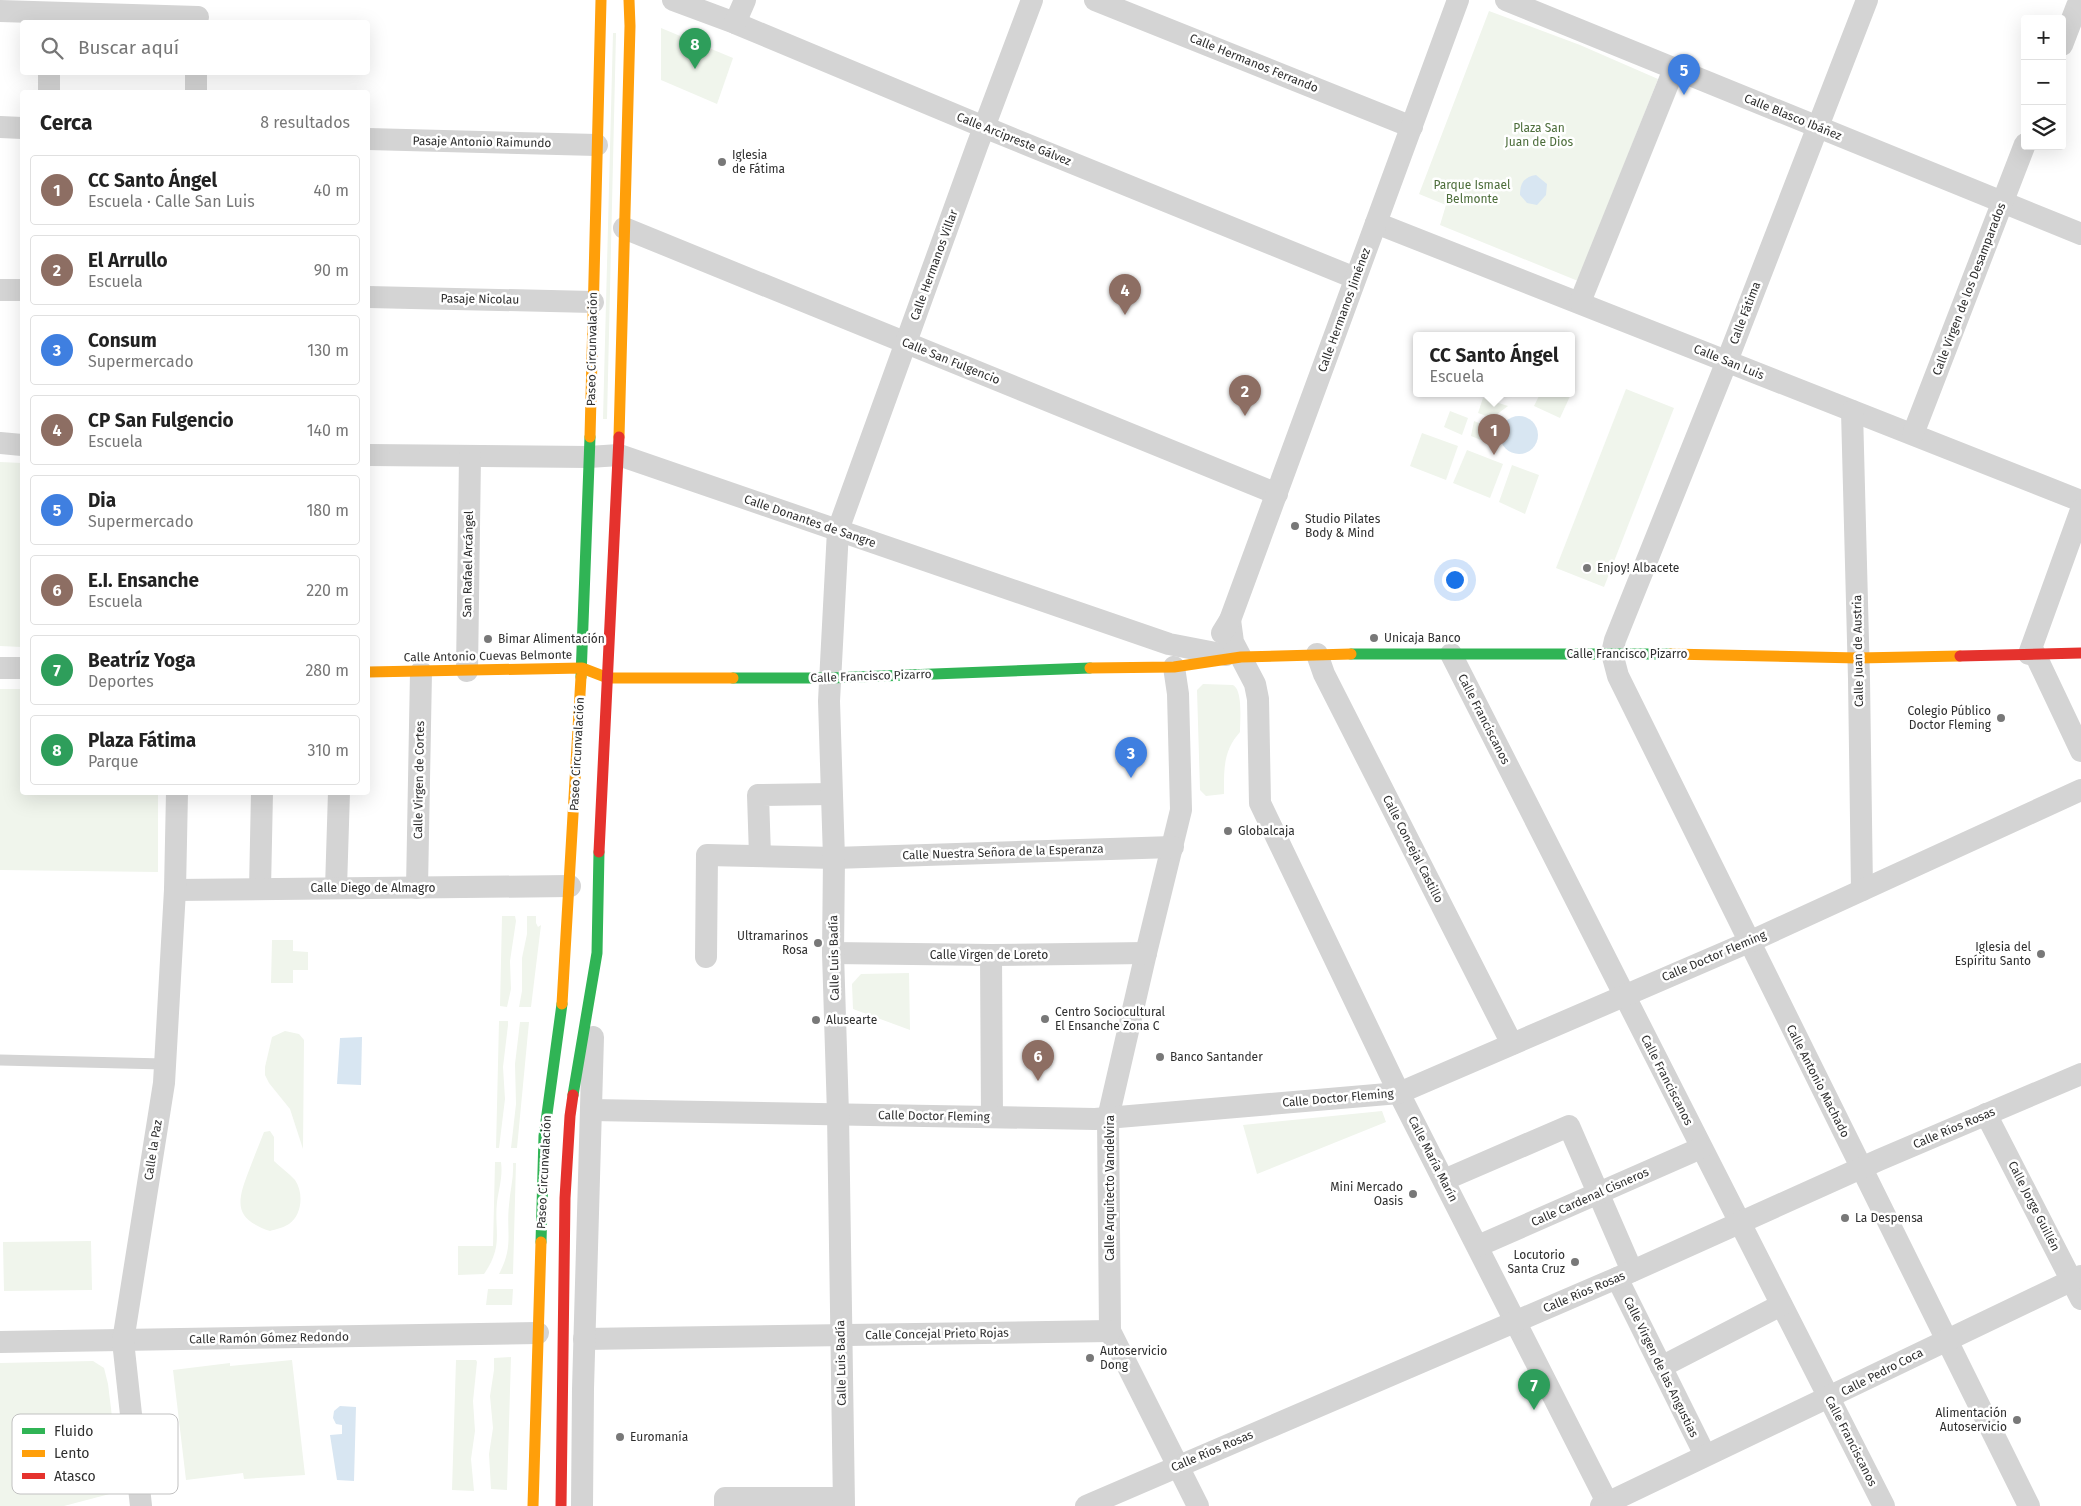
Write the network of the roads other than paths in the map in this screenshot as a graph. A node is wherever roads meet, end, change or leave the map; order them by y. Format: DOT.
graph roads {
  1 [pos="601,0"];
  2 [pos="629,0"];
  3 [pos="673,0"];
  4 [pos="746,0"];
  5 [pos="1032,0"];
  6 [pos="1095,0"];
  7 [pos="1458,0"];
  8 [pos="1506,0"];
  9 [pos="1866,0"];
  10 [pos="2073,4"];
  11 [pos="0,11"];
  12 [pos="198,13"];
  13 [pos="50,18"];
  14 [pos="735,23"];
  15 [pos="2066,30"];
  16 [pos="1674,69"];
  17 [pos="50,75"];
  18 [pos="196,75"];
  19 [pos="49,90"];
  20 [pos="196,90"];
  21 [pos="1818,126"];
  22 [pos="0,127"];
  23 [pos="984,127"];
  24 [pos="1412,127"];
  25 [pos="20,128"];
  26 [pos="370,139"];
  27 [pos="586,144"];
  28 [pos="2023,150"];
  29 [pos="2002,203"];
  30 [pos="1376,223"];
  31 [pos="624,228"];
  32 [pos="2081,234"];
  33 [pos="1355,278"];
  34 [pos="0,290"];
  35 [pos="20,290"];
  36 [pos="370,296"];
  37 [pos="582,301"];
  38 [pos="1580,302"];
  39 [pos="906,342"];
  40 [pos="1727,361"];
  41 [pos="1852,411"];
  42 [pos="1913,434"];
  43 [pos="0,443"];
  44 [pos="20,444"];
  45 [pos="370,455"];
  46 [pos="619,455"];
  47 [pos="470,456"];
  48 [pos="589,457"];
  49 [pos="1277,494"];
  50 [pos="2081,501"];
  51 [pos="2081,510"];
  52 [pos="838,530"];
  53 [pos="1230,620"];
  54 [pos="1136,632"];
  55 [pos="1612,653"];
  56 [pos="2081,653"];
  57 [pos="1317,654"];
  58 [pos="1451,654"];
  59 [pos="2032,654"];
  60 [pos="1207,657"];
  61 [pos="1241,657"];
  62 [pos="1858,658"];
  63 [pos="1133,666"];
  64 [pos="1174,667"];
  65 [pos="0,668"];
  66 [pos="20,668"];
  67 [pos="582,668"];
  68 [pos="466,671"];
  69 [pos="370,672"];
  70 [pos="421,672"];
  71 [pos="608,678"];
  72 [pos="830,678"];
  73 [pos="1178,694"];
  74 [pos="2081,751"];
  75 [pos="2081,790"];
  76 [pos="831,794"];
  77 [pos="177,795"];
  78 [pos="262,795"];
  79 [pos="339,795"];
  80 [pos="1173,847"];
  81 [pos="760,856"];
  82 [pos="834,858"];
  83 [pos="570,886"];
  84 [pos="336,888"];
  85 [pos="416,888"];
  86 [pos="260,889"];
  87 [pos="175,890"];
  88 [pos="1862,890"];
  89 [pos="1749,942"];
  90 [pos="597,953"];
  91 [pos="833,953"];
  92 [pos="1146,953"];
  93 [pos="991,955"];
  94 [pos="706,957"];
  95 [pos="1624,995"];
  96 [pos="1512,1044"];
  97 [pos="0,1060"];
  98 [pos="164,1064"];
  99 [pos="2081,1074"];
  100 [pos="1399,1093"];
  101 [pos="592,1110"];
  102 [pos="838,1114"];
  103 [pos="1986,1114"];
  104 [pos="992,1117"];
  105 [pos="1108,1118"];
  106 [pos="1701,1148"];
  107 [pos="1862,1168"];
  108 [pos="1444,1180"];
  109 [pos="1599,1193"];
  110 [pos="1739,1222"];
  111 [pos="1478,1246"];
  112 [pos="1625,1275"];
  113 [pos="2078,1285"];
  114 [pos="1781,1305"];
  115 [pos="1515,1321"];
  116 [pos="1110,1331"];
  117 [pos="538,1333"];
  118 [pos="840,1336"];
  119 [pos="584,1339"];
  120 [pos="1946,1339"];
  121 [pos="122,1341"];
  122 [pos="0,1342"];
  123 [pos="1661,1367"];
  124 [pos="1829,1398"];
  125 [pos="130,1414"];
  126 [pos="1705,1456"];
  127 [pos="1178,1465"];
  128 [pos="843,1502"];
  129 [pos="1606,1505"];
  130 [pos="533,1506"];
  131 [pos="561,1506"];
  132 [pos="582,1506"];
  133 [pos="725,1506"];
  134 [pos="1086,1506"];
  135 [pos="1198,1506"];
  136 [pos="1884,1506"];
  137 [pos="2029,1506"];
  1 -- 27 [label="main road, Paseo Circunvalación"];
  2 -- 31 [label="main road, Paseo Circunvalación"];
  3 -- 14 [label="street, Calle Arcipreste Gálvez"];
  4 -- 14 [label="street"];
  5 -- 23 [label="street, Calle Hermanos Villar"];
  6 -- 24 [label="street, Calle Hermanos Ferrando"];
  7 -- 24 [label="street, Calle Hermanos Jiménez"];
  8 -- 16 [label="street, Calle Blasco Ibáñez"];
  9 -- 21 [label="street, Calle Fátima"];
  10 -- 15 [label="street"];
  11 -- 13 [label="street"];
  12 -- 13 [label="street"];
  14 -- 23 [label="street, Calle Arcipreste Gálvez"];
  16 -- 21 [label="street, Calle Blasco Ibáñez"];
  16 -- 38 [label="street"];
  17 -- 19 [label="street"];
  18 -- 20 [label="street"];
  21 -- 29 [label="street, Calle Blasco Ibáñez"];
  21 -- 40 [label="street, Calle Fátima"];
  22 -- 25 [label="street"];
  23 -- 33 [label="street, Calle Arcipreste Gálvez"];
  23 -- 39 [label="street, Calle Hermanos Villar"];
  24 -- 30 [label="street, Calle Hermanos Jiménez"];
  26 -- 27 [label="street, Pasaje Antonio Raimundo"];
  27 -- 37 [label="main road, Paseo Circunvalación"];
  28 -- 29 [label="street, Calle Virgen de los Desamparados"];
  29 -- 32 [label="street, Calle Blasco Ibáñez"];
  29 -- 42 [label="street, Calle Virgen de los Desamparados"];
  30 -- 33 [label="street, Calle Hermanos Jiménez"];
  30 -- 38 [label="street, Calle San Luis"];
  31 -- 39 [label="street, Calle San Fulgencio"];
  31 -- 46 [label="main road, Paseo Circunvalación"];
  33 -- 49 [label="street, Calle Hermanos Jiménez"];
  34 -- 35 [label="street"];
  36 -- 37 [label="street, Pasaje Nicolau"];
  37 -- 48 [label="main road, Paseo Circunvalación"];
  38 -- 40 [label="street, Calle San Luis"];
  39 -- 49 [label="street, Calle San Fulgencio"];
  39 -- 52 [label="street, Calle Hermanos Villar"];
  40 -- 41 [label="street, Calle San Luis"];
  40 -- 55 [label="street, Calle Fátima"];
  41 -- 42 [label="street, Calle San Luis"];
  41 -- 62 [label="street, Calle Juan de Austria"];
  42 -- 50 [label="street, Calle San Luis"];
  43 -- 44 [label="street"];
  45 -- 47 [label="street, Calle Donantes de Sangre"];
  46 -- 48 [label="street, Calle Donantes de Sangre"];
  46 -- 52 [label="street, Calle Donantes de Sangre"];
  46 -- 71 [label="main road, Paseo Circunvalación"];
  47 -- 48 [label="street, Calle Donantes de Sangre"];
  47 -- 68 [label="street, San Rafael Arcángel"];
  48 -- 67 [label="main road, Paseo Circunvalación"];
  49 -- 53 [label="street, Calle Hermanos Jiménez"];
  51 -- 59 [label="street"];
  52 -- 54 [label="street, Calle Donantes de Sangre"];
  52 -- 72 [label="street, Calle Luis Badía"];
  53 -- 60 [label="street, Calle Hermanos Jiménez"];
  53 -- 61 [label="street"];
  54 -- 60 [label="street, Calle Donantes de Sangre"];
  54 -- 63 [label="street"];
  55 -- 58 [label="main road, Calle Francisco Pizarro"];
  55 -- 62 [label="main road, Calle Francisco Pizarro"];
  55 -- 89 [label="street, Calle Antonio Machado"];
  56 -- 59 [label="main road, Calle Francisco Pizarro"];
  57 -- 58 [label="main road, Calle Francisco Pizarro"];
  57 -- 61 [label="main road, Calle Francisco Pizarro"];
  57 -- 96 [label="street, Calle Concejal Castillo"];
  58 -- 95 [label="street, Calle Franciscanos"];
  59 -- 62 [label="main road, Calle Francisco Pizarro"];
  59 -- 74 [label="street"];
  60 -- 61 [label="street, Calle Donantes de Sangre"];
  60 -- 64 [label="main road, Calle Francisco Pizarro"];
  60 -- 73 [label="street, Calle Hermanos Jiménez"];
  61 -- 100 [label="street, Calle María Marín"];
  62 -- 88 [label="street, Calle Juan de Austria"];
  63 -- 64 [label="main road, Calle Francisco Pizarro"];
  63 -- 72 [label="main road, Calle Francisco Pizarro"];
  64 -- 73 [label="street"];
  65 -- 66 [label="street"];
  67 -- 68 [label="main road, Calle Antonio Cuevas Belmonte"];
  67 -- 71 [label="main road, Calle Antonio Cuevas Belmonte"];
  67 -- 83 [label="main road, Paseo Circunvalación"];
  68 -- 70 [label="main road, Calle Antonio Cuevas Belmonte"];
  69 -- 70 [label="main road, Calle Antonio Cuevas Belmonte"];
  70 -- 85 [label="street, Calle Virgen de Cortes"];
  71 -- 72 [label="main road, Calle Francisco Pizarro"];
  71 -- 90 [label="main road, Paseo Circunvalación"];
  72 -- 76 [label="street, Calle Luis Badía"];
  73 -- 80 [label="street, Calle Arquitecto Vandelvira"];
  75 -- 88 [label="street, Calle Doctor Fleming"];
  76 -- 81 [label="street"];
  76 -- 82 [label="street, Calle Luis Badía"];
  77 -- 87 [label="street, Calle la Paz"];
  78 -- 86 [label="street"];
  79 -- 84 [label="street"];
  80 -- 82 [label="street, Calle Nuestra Señora de la Esperanza"];
  80 -- 92 [label="street, Calle Arquitecto Vandelvira"];
  81 -- 82 [label="street, Calle Nuestra Señora de la Esperanza"];
  81 -- 94 [label="street, Calle Nuestra Señora de la Esperanza"];
  82 -- 91 [label="street, Calle Luis Badía"];
  83 -- 85 [label="street, Calle Diego de Almagro"];
  83 -- 117 [label="main road, Paseo Circunvalación"];
  84 -- 85 [label="street, Calle Diego de Almagro"];
  84 -- 86 [label="street, Calle Diego de Almagro"];
  86 -- 87 [label="street, Calle Diego de Almagro"];
  87 -- 98 [label="street, Calle la Paz"];
  88 -- 89 [label="street, Calle Doctor Fleming"];
  89 -- 95 [label="street, Calle Doctor Fleming"];
  89 -- 107 [label="street, Calle Antonio Machado"];
  90 -- 101 [label="street, Paseo Circunvalación"];
  90 -- 131 [label="main road, Paseo Circunvalación"];
  91 -- 93 [label="street, Calle Virgen de Loreto"];
  91 -- 102 [label="street, Calle Luis Badía"];
  92 -- 93 [label="street, Calle Virgen de Loreto"];
  92 -- 105 [label="street, Calle Arquitecto Vandelvira"];
  93 -- 104 [label="street"];
  95 -- 96 [label="street, Calle Doctor Fleming"];
  95 -- 106 [label="street, Calle Franciscanos"];
  96 -- 100 [label="street, Calle Doctor Fleming"];
  97 -- 98 [label="lane"];
  98 -- 121 [label="street, Calle la Paz"];
  99 -- 103 [label="street, Calle Ríos Rosas"];
  100 -- 105 [label="street, Calle Doctor Fleming"];
  100 -- 108 [label="street, Calle María Marín"];
  101 -- 102 [label="street, Calle Doctor Fleming"];
  101 -- 119 [label="street, Paseo Circunvalación"];
  102 -- 104 [label="street, Calle Doctor Fleming"];
  102 -- 118 [label="street, Calle Luis Badía"];
  103 -- 107 [label="street, Calle Ríos Rosas"];
  103 -- 113 [label="street, Calle Jorge Guillén"];
  104 -- 105 [label="street, Calle Doctor Fleming"];
  105 -- 116 [label="street, Calle Arquitecto Vandelvira"];
  106 -- 109 [label="street, Calle Cardenal Cisneros"];
  106 -- 110 [label="street, Calle Franciscanos"];
  107 -- 110 [label="street, Calle Ríos Rosas"];
  107 -- 120 [label="street, Calle Antonio Machado"];
  108 -- 109 [label="street, Calle Virgen de las Angustias"];
  108 -- 111 [label="street, Calle María Marín"];
  109 -- 111 [label="street, Calle Cardenal Cisneros"];
  109 -- 112 [label="street, Calle Virgen de las Angustias"];
  110 -- 112 [label="street, Calle Ríos Rosas"];
  110 -- 114 [label="street, Calle Franciscanos"];
  111 -- 115 [label="street, Calle María Marín"];
  112 -- 115 [label="street, Calle Ríos Rosas"];
  112 -- 123 [label="street, Calle Virgen de las Angustias"];
  113 -- 120 [label="street, Calle Pedro Coca"];
  114 -- 123 [label="street"];
  114 -- 124 [label="street, Calle Franciscanos"];
  115 -- 127 [label="street, Calle Ríos Rosas"];
  115 -- 129 [label="street, Calle María Marín"];
  116 -- 118 [label="street, Calle Concejal Prieto Rojas"];
  116 -- 127 [label="street, Calle Arquitecto Vandelvira"];
  117 -- 121 [label="street, Calle Ramón Gómez Redondo"];
  117 -- 130 [label="main road, Paseo Circunvalación"];
  118 -- 119 [label="street, Calle Concejal Prieto Rojas"];
  118 -- 128 [label="street, Calle Luis Badía"];
  119 -- 132 [label="street, Paseo Circunvalación"];
  120 -- 124 [label="street, Calle Pedro Coca"];
  120 -- 137 [label="street, Calle Antonio Machado"];
  121 -- 122 [label="street, Calle Ramón Gómez Redondo"];
  121 -- 125 [label="street, Calle la Paz"];
  123 -- 126 [label="street, Calle Virgen de las Angustias"];
  124 -- 126 [label="street, Calle Pedro Coca"];
  124 -- 136 [label="street, Calle Franciscanos"];
  126 -- 129 [label="street, Calle Pedro Coca"];
  127 -- 134 [label="street, Calle Ríos Rosas"];
  127 -- 135 [label="street, Calle Arquitecto Vandelvira"];
  128 -- 133 [label="street"];
}
